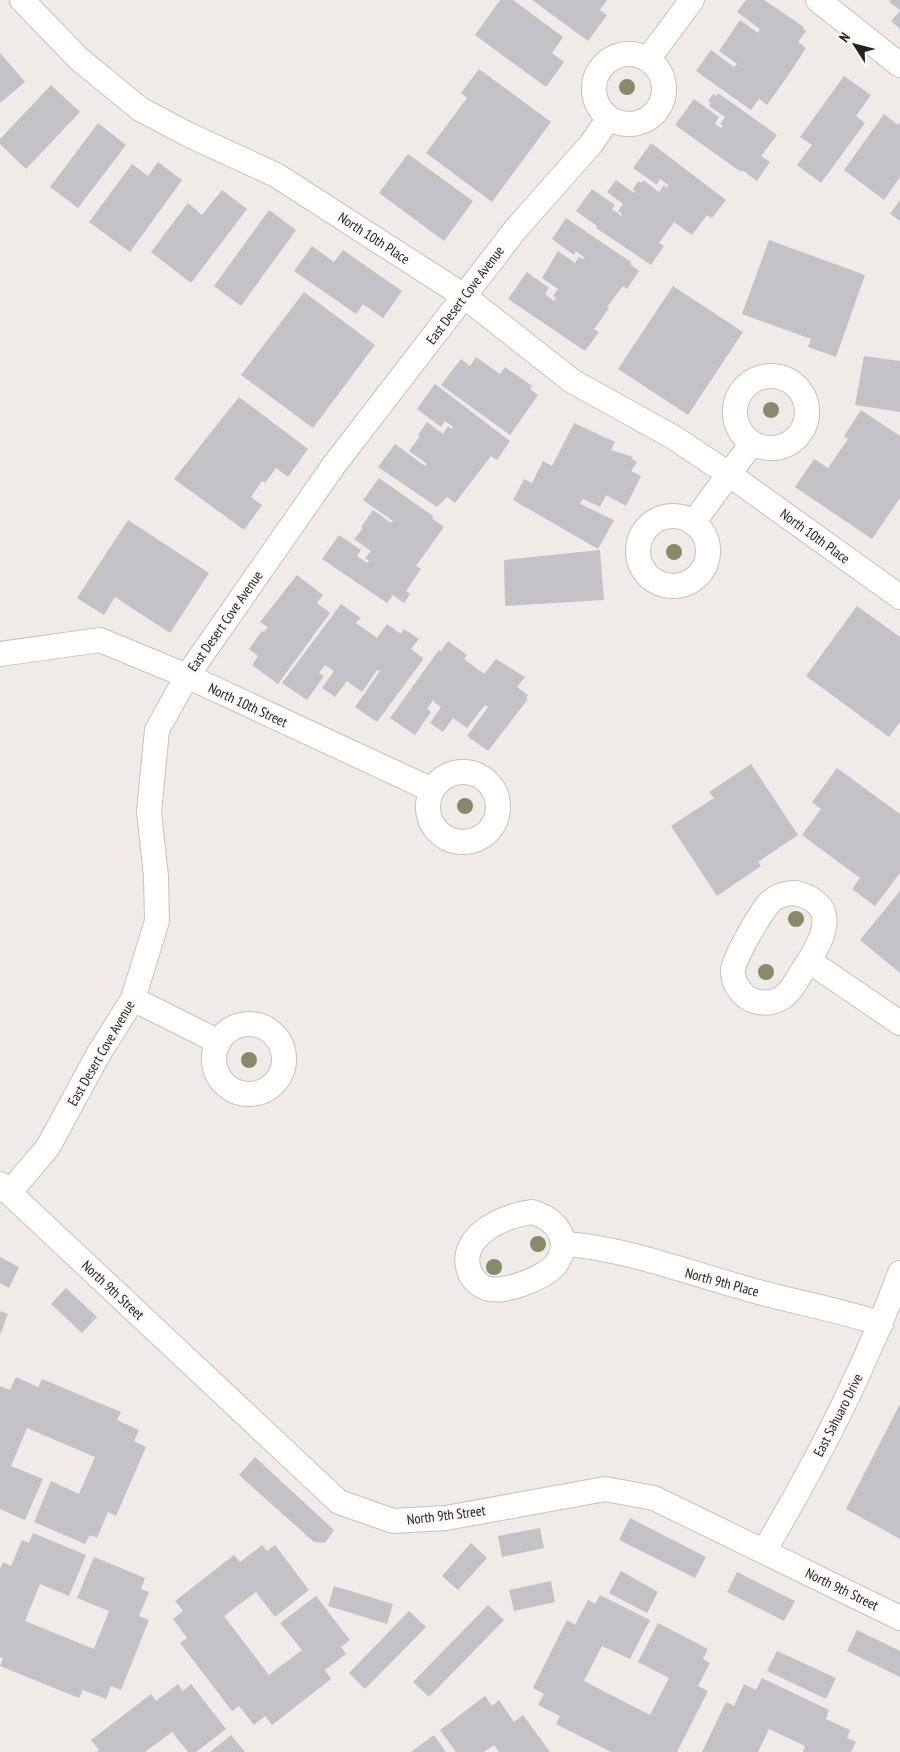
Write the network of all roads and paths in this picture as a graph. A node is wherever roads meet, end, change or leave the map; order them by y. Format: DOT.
graph roads {
  1 [pos="22,0"];
  2 [pos="692,0"];
  3 [pos="818,0"];
  4 [pos="648,59"];
  5 [pos="900,65"];
  6 [pos="609,118"];
  7 [pos="464,296"];
  8 [pos="752,443"];
  9 [pos="730,475"];
  10 [pos="693,523"];
  11 [pos="900,597"];
  12 [pos="0,654"];
  13 [pos="187,676"];
  14 [pos="432,790"];
  15 [pos="809,961"];
  16 [pos="133,999"];
  17 [pos="900,1023"];
  18 [pos="219,1042"];
  19 [pos="5,1188"];
  20 [pos="563,1244"];
  21 [pos="900,1273"];
  22 [pos="881,1324"];
  23 [pos="764,1551"];
  24 [pos="900,1618"];
  1 -- 7 [label="street, North 10th Place"];
  2 -- 4 [label="street"];
  3 -- 5 [label="street"];
  4 -- 6 [label="street"];
  4 -- 6 [label="street"];
  6 -- 7 [label="street, East Desert Cove Avenue"];
  7 -- 9 [label="street, North 10th Place"];
  7 -- 13 [label="street, East Desert Cove Avenue"];
  8 -- 9 [label="street"];
  9 -- 10 [label="street"];
  9 -- 11 [label="street, North 10th Place"];
  12 -- 13 [label="street, North 10th Street"];
  13 -- 14 [label="street, North 10th Street"];
  13 -- 16 [label="street, East Desert Cove Avenue"];
  15 -- 15 [label="street"];
  15 -- 17 [label="street"];
  16 -- 18 [label="street"];
  16 -- 19 [label="street, East Desert Cove Avenue"];
  19 -- 23 [label="street, North 9th Street"];
  20 -- 22 [label="street, North 9th Place"];
  21 -- 22 [label="street, East Sahuaro Drive"];
  22 -- 23 [label="street, East Sahuaro Drive"];
  23 -- 24 [label="street, North 9th Street"];
}
